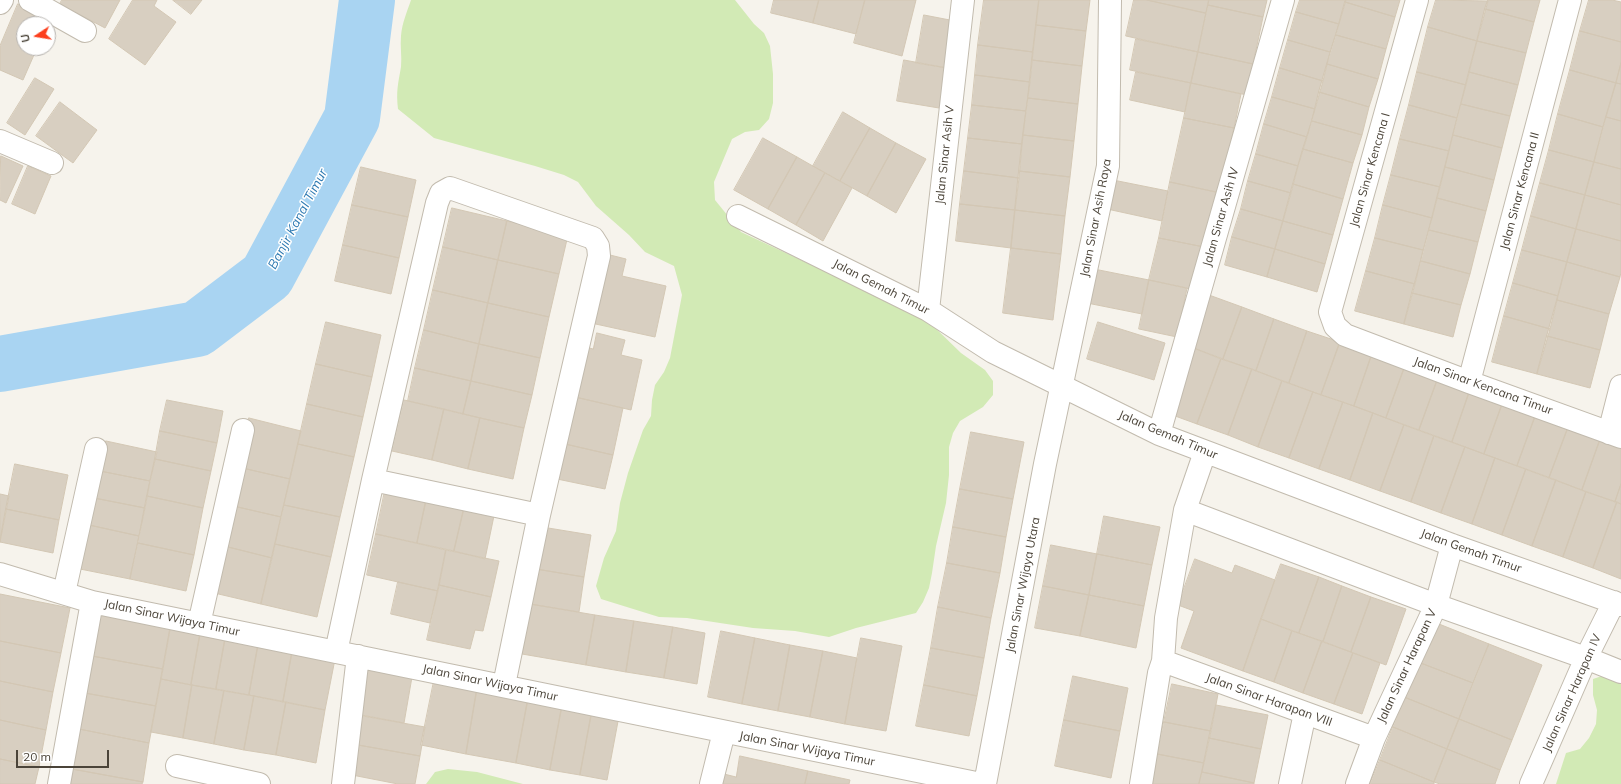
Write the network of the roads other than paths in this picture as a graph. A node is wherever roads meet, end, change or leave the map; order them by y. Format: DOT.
graph roads {
  1 [pos="2,0"];
  2 [pos="30,0"];
  3 [pos="963,0"];
  4 [pos="1110,0"];
  5 [pos="1283,0"];
  6 [pos="1417,0"];
  7 [pos="1570,0"];
  8 [pos="0,3"];
  9 [pos="84,31"];
  10 [pos="0,141"];
  11 [pos="52,164"];
  12 [pos="738,216"];
  13 [pos="928,310"];
  14 [pos="1345,335"];
  15 [pos="1469,382"];
  16 [pos="1062,386"];
  17 [pos="1621,386"];
  18 [pos="243,430"];
  19 [pos="1159,434"];
  20 [pos="1615,435"];
  21 [pos="96,450"];
  22 [pos="1205,452"];
  23 [pos="373,480"];
  24 [pos="1185,510"];
  25 [pos="539,515"];
  26 [pos="1452,545"];
  27 [pos="0,574"];
  28 [pos="64,593"];
  29 [pos="92,602"];
  30 [pos="1436,604"];
  31 [pos="1617,604"];
  32 [pos="199,624"];
  33 [pos="336,652"];
  34 [pos="358,656"];
  35 [pos="1586,658"];
  36 [pos="1163,661"];
  37 [pos="1621,672"];
  38 [pos="504,685"];
  39 [pos="1305,713"];
  40 [pos="724,732"];
  41 [pos="1374,738"];
  42 [pos="177,766"];
  43 [pos="59,784"];
  44 [pos="259,784"];
  45 [pos="343,784"];
  46 [pos="710,784"];
  47 [pos="981,784"];
  48 [pos="986,784"];
  49 [pos="1141,784"];
  50 [pos="1290,784"];
  51 [pos="1357,784"];
  52 [pos="1531,784"];
  1 -- 8 [label="street"];
  2 -- 9 [label="street"];
  3 -- 13 [label="street, Jalan Sinar Asih V"];
  4 -- 16 [label="street, Jalan Sinar Asih Raya"];
  5 -- 19 [label="street, Jalan Sinar Asih IV"];
  6 -- 14 [label="street, Jalan Sinar Kencana I"];
  7 -- 15 [label="street, Jalan Sinar Kencana II"];
  10 -- 11 [label="street"];
  12 -- 13 [label="street, Jalan Gemah Timur"];
  13 -- 16 [label="street, Jalan Gemah Timur"];
  14 -- 15 [label="street, Jalan Sinar Kencana Timur"];
  15 -- 20 [label="street, Jalan Sinar Kencana Timur"];
  16 -- 19 [label="street, Jalan Gemah Timur"];
  16 -- 48 [label="street, Jalan Sinar Wijaya Utara"];
  17 -- 20 [label="street"];
  18 -- 32 [label="street"];
  19 -- 22 [label="street, Jalan Gemah Timur"];
  21 -- 28 [label="street"];
  22 -- 24 [label="street"];
  22 -- 26 [label="street, Jalan Gemah Timur"];
  23 -- 25 [label="street"];
  23 -- 25 [label="street"];
  23 -- 33 [label="street"];
  24 -- 30 [label="street"];
  24 -- 36 [label="street"];
  25 -- 38 [label="street"];
  26 -- 30 [label="street, Jalan Sinar Harapan V"];
  26 -- 31 [label="street, Jalan Gemah Timur"];
  27 -- 28 [label="street, Jalan Sinar Wijaya Timur"];
  28 -- 29 [label="street, Jalan Sinar Wijaya Timur"];
  29 -- 32 [label="street, Jalan Sinar Wijaya Timur"];
  29 -- 43 [label="street"];
  30 -- 35 [label="street"];
  30 -- 41 [label="street, Jalan Sinar Harapan V"];
  31 -- 35 [label="street, Jalan Sinar Harapan IV"];
  32 -- 33 [label="street, Jalan Sinar Wijaya Timur"];
  33 -- 34 [label="street, Jalan Sinar Wijaya Timur"];
  34 -- 38 [label="street, Jalan Sinar Wijaya Timur"];
  34 -- 45 [label="street"];
  35 -- 37 [label="street"];
  35 -- 52 [label="street, Jalan Sinar Harapan IV"];
  36 -- 39 [label="street, Jalan Sinar Harapan VIII"];
  36 -- 49 [label="street"];
  38 -- 40 [label="street, Jalan Sinar Wijaya Timur"];
  39 -- 41 [label="street, Jalan Sinar Harapan VIII"];
  39 -- 50 [label="street"];
  40 -- 46 [label="street"];
  40 -- 47 [label="street, Jalan Sinar Wijaya Timur"];
  41 -- 51 [label="street, Jalan Sinar Harapan V"];
  42 -- 44 [label="street"];
}
